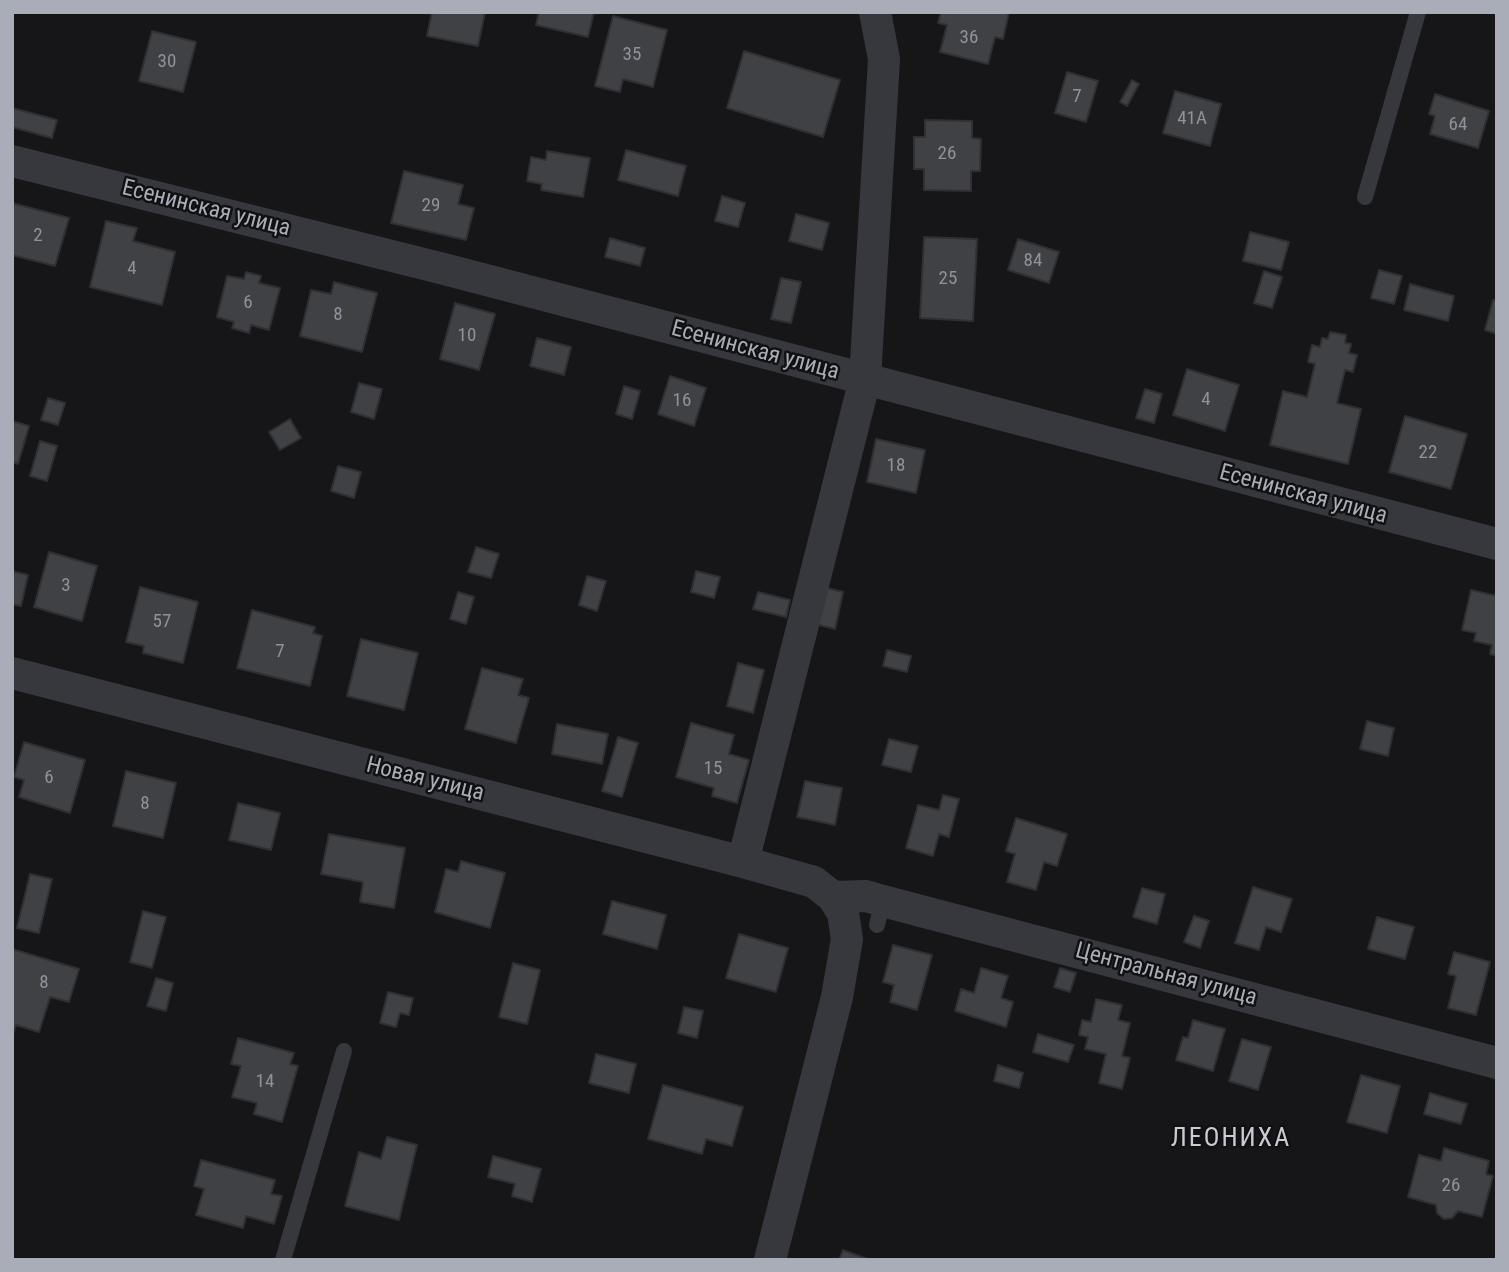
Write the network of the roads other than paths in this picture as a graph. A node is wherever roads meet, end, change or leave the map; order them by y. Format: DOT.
graph roads {
  1 [pos="875,12"];
  2 [pos="1418,12"];
  3 [pos="12,161"];
  4 [pos="1365,197"];
  5 [pos="865,379"];
  6 [pos="1497,544"];
  7 [pos="12,673"];
  8 [pos="743,862"];
  9 [pos="833,897"];
  10 [pos="344,1051"];
  11 [pos="1497,1063"];
  12 [pos="283,1260"];
  13 [pos="770,1260"];
  1 -- 5 [label="street"];
  2 -- 4 [label="lane"];
  3 -- 5 [label="street, Есенинская улица"];
  5 -- 6 [label="street, Есенинская улица"];
  5 -- 8 [label="street"];
  7 -- 8 [label="street, Новая улица"];
  8 -- 9 [label="street, Новая улица"];
  9 -- 11 [label="street, Центральная улица"];
  9 -- 13 [label="street"];
  10 -- 12 [label="lane"];
}
